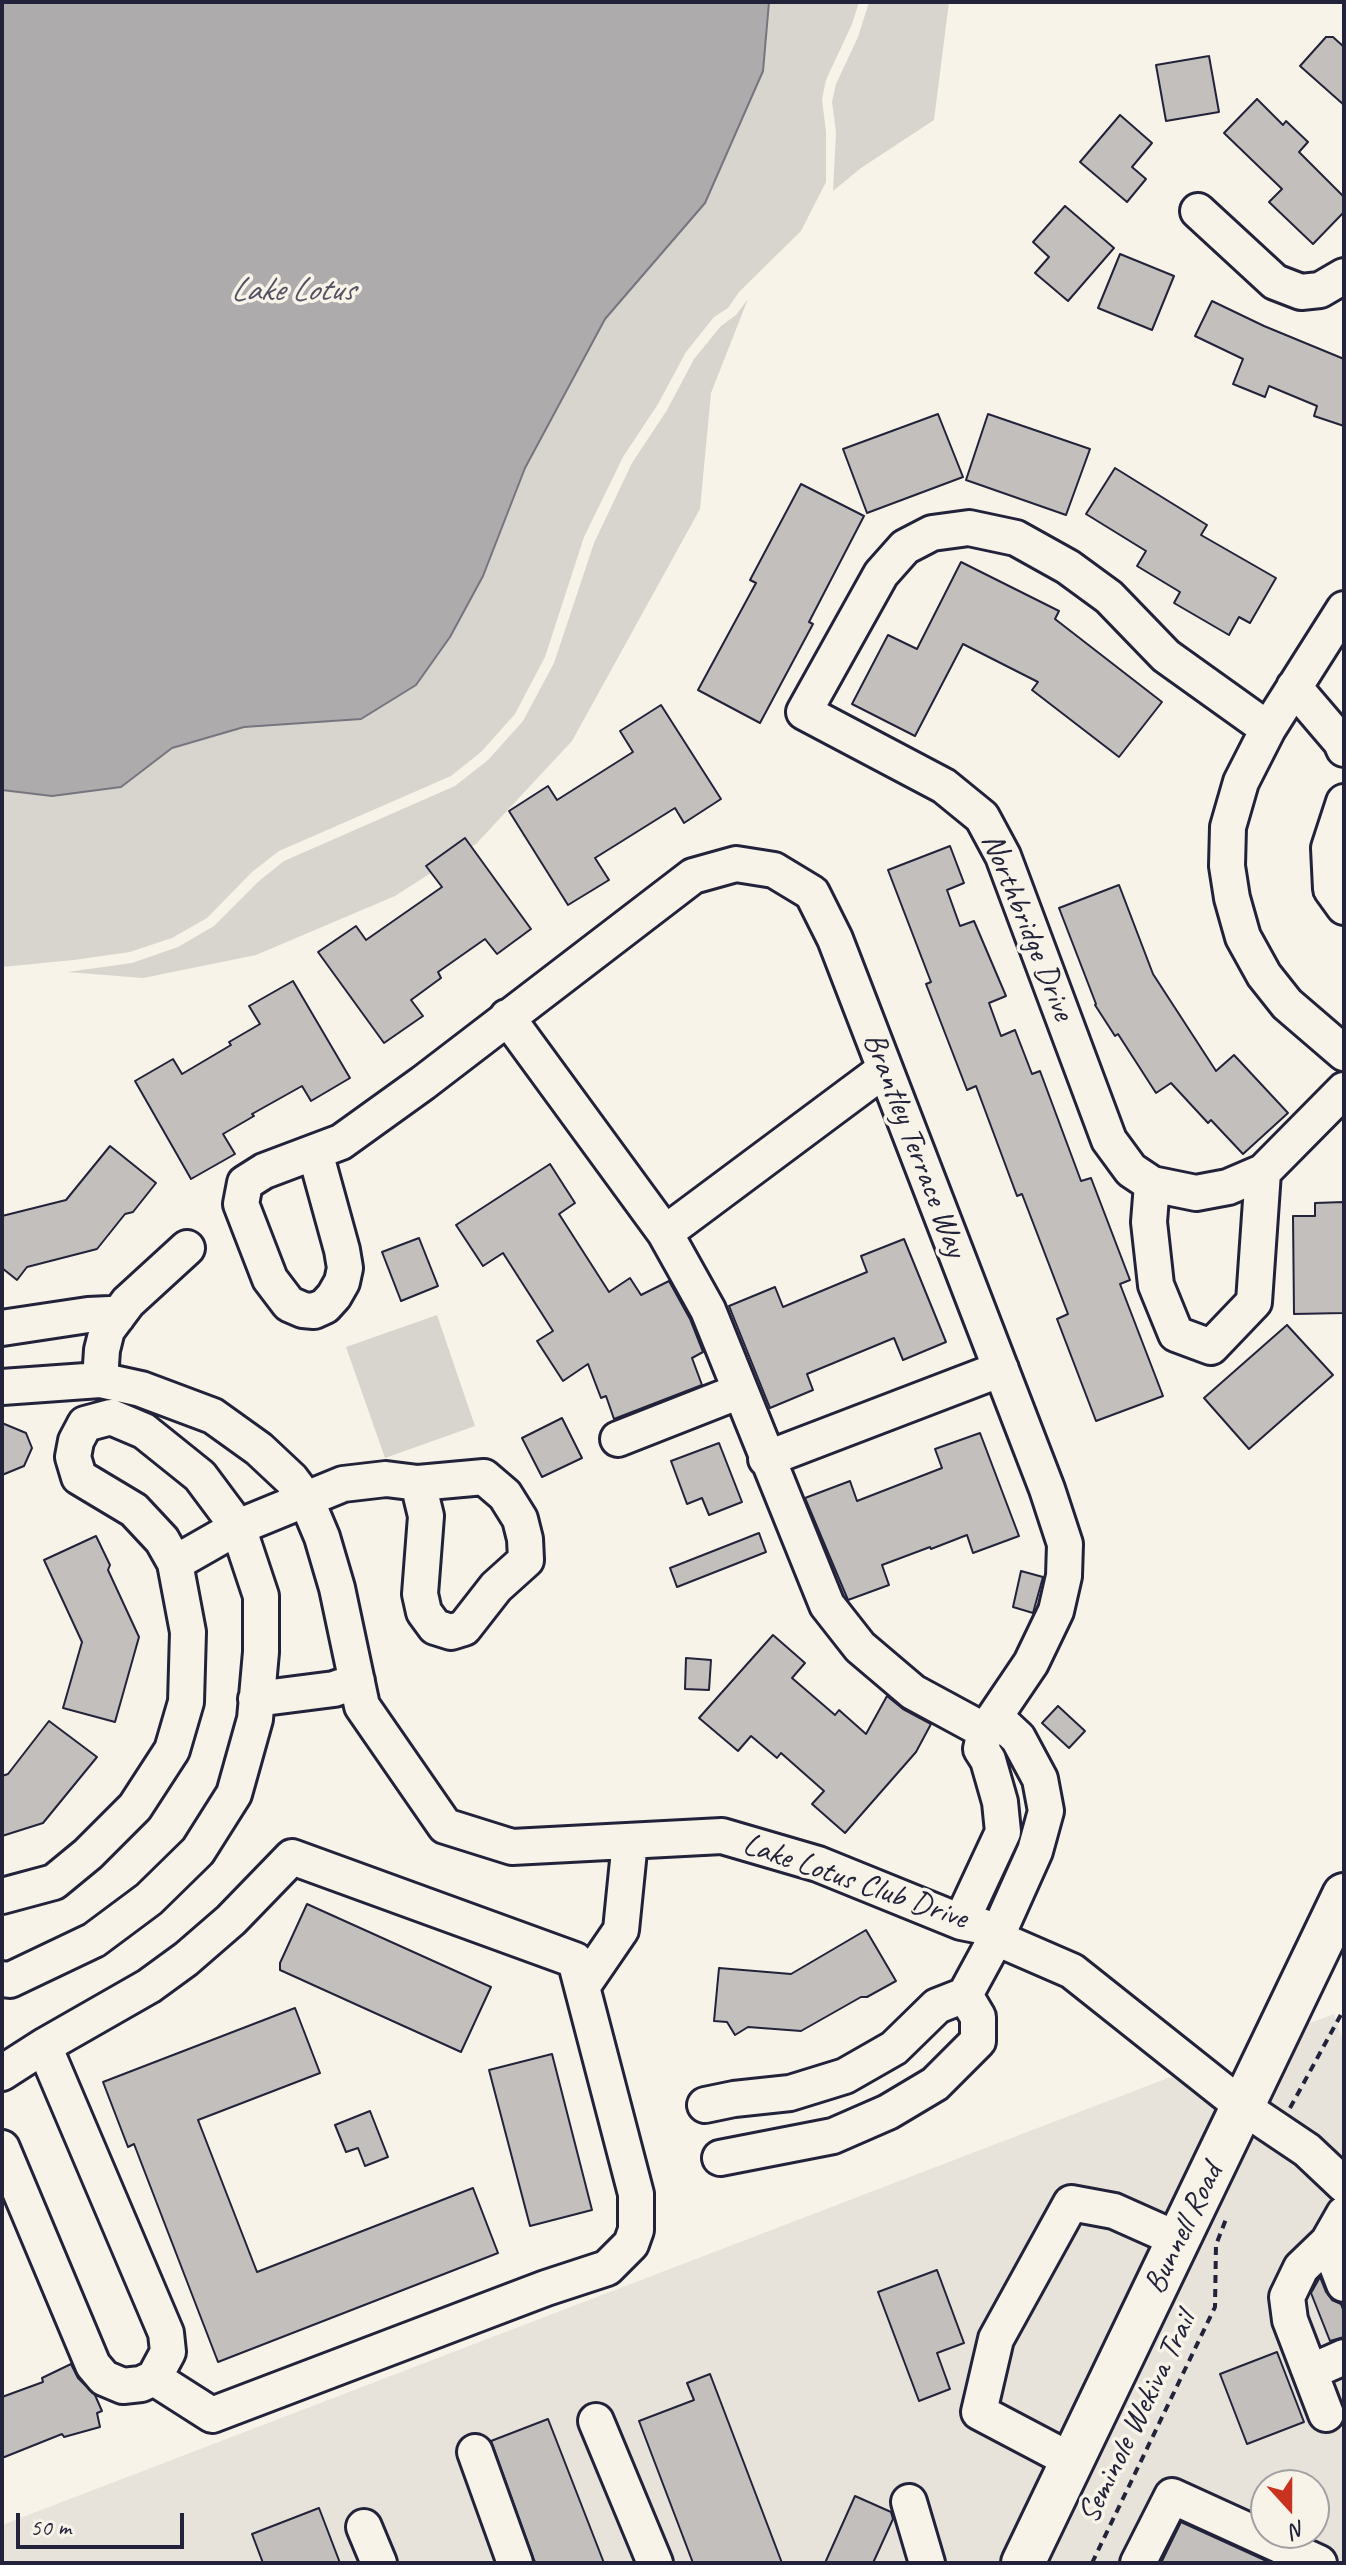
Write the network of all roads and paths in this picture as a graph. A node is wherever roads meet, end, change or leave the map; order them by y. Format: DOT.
graph roads {
  1 [pos="1198,211"];
  2 [pos="1344,276"];
  3 [pos="1344,609"];
  4 [pos="1294,687"];
  5 [pos="1268,729"];
  6 [pos="1344,749"];
  7 [pos="1344,802"];
  8 [pos="1344,907"];
  9 [pos="507,1017"];
  10 [pos="1344,1053"];
  11 [pos="885,1069"];
  12 [pos="1344,1090"];
  13 [pos="315,1152"];
  14 [pos="1263,1172"];
  15 [pos="1152,1184"];
  16 [pos="665,1233"];
  17 [pos="187,1248"];
  18 [pos="117,1317"];
  19 [pos="2,1328"];
  20 [pos="1001,1369"];
  21 [pos="100,1380"];
  22 [pos="2,1387"];
  23 [pos="740,1391"];
  24 [pos="618,1439"];
  25 [pos="766,1459"];
  26 [pos="418,1483"];
  27 [pos="306,1499"];
  28 [pos="238,1527"];
  29 [pos="175,1563"];
  30 [pos="357,1681"];
  31 [pos="256,1699"];
  32 [pos="985,1731"];
  33 [pos="630,1841"];
  34 [pos="1344,1895"];
  35 [pos="2,1896"];
  36 [pos="961,1922"];
  37 [pos="996,1938"];
  38 [pos="2,1979"];
  39 [pos="582,1987"];
  40 [pos="965,1995"];
  41 [pos="1344,2009"];
  42 [pos="44,2046"];
  43 [pos="2,2073"];
  44 [pos="1297,2099"];
  45 [pos="705,2105"];
  46 [pos="1243,2107"];
  47 [pos="2,2148"];
  48 [pos="720,2158"];
  49 [pos="1344,2185"];
  50 [pos="1227,2217"];
  51 [pos="1336,2228"];
  52 [pos="1179,2240"];
  53 [pos="1344,2284"];
  54 [pos="1344,2357"];
  55 [pos="1310,2372"];
  56 [pos="154,2378"];
  57 [pos="1326,2414"];
  58 [pos="596,2421"];
  59 [pos="475,2452"];
  60 [pos="1072,2461"];
  61 [pos="909,2502"];
  62 [pos="364,2527"];
  63 [pos="379,2563"];
  64 [pos="515,2563"];
  65 [pos="655,2563"];
  66 [pos="927,2563"];
  67 [pos="1023,2563"];
  68 [pos="1092,2563"];
  69 [pos="1138,2563"];
  70 [pos="1319,2563"];
  1 -- 2 [label="street"];
  3 -- 4 [label="street"];
  4 -- 5 [label="street"];
  4 -- 6 [label="street"];
  5 -- 10 [label="street"];
  5 -- 15 [label="street, Northbridge Drive"];
  7 -- 8 [label="street"];
  9 -- 11 [label="street, Brantley Terrace Way"];
  9 -- 13 [label="street, Brantley Terrace Way"];
  9 -- 16 [label="street"];
  11 -- 16 [label="street"];
  11 -- 20 [label="street, Brantley Terrace Way"];
  12 -- 14 [label="street, Northbridge Drive"];
  13 -- 13 [label="street, Brantley Terrace Way"];
  14 -- 15 [label="street, Northbridge Drive"];
  14 -- 15 [label="street"];
  16 -- 23 [label="street"];
  17 -- 18 [label="street"];
  18 -- 19 [label="street"];
  18 -- 21 [label="street"];
  20 -- 25 [label="street"];
  20 -- 32 [label="street, Brantley Terrace Way"];
  21 -- 22 [label="street, Lake Lotus Club Drive"];
  21 -- 27 [label="street, Lake Lotus Club Drive"];
  23 -- 24 [label="street"];
  23 -- 25 [label="street"];
  25 -- 32 [label="street"];
  26 -- 26 [label="street"];
  26 -- 27 [label="street"];
  27 -- 28 [label="street"];
  27 -- 30 [label="street, Lake Lotus Club Drive"];
  28 -- 29 [label="street"];
  28 -- 29 [label="street"];
  28 -- 31 [label="street"];
  29 -- 35 [label="street"];
  30 -- 31 [label="street"];
  30 -- 33 [label="street, Lake Lotus Club Drive"];
  31 -- 38 [label="street"];
  32 -- 36 [label="street"];
  32 -- 37 [label="street"];
  33 -- 36 [label="street, Lake Lotus Club Drive"];
  33 -- 39 [label="street"];
  34 -- 46 [label="main road, Bunnell Road"];
  36 -- 37 [label="street, Lake Lotus Club Drive"];
  37 -- 40 [label="street"];
  37 -- 46 [label="street, Lake Lotus Club Drive"];
  39 -- 42 [label="street"];
  39 -- 56 [label="street"];
  40 -- 45 [label="street"];
  40 -- 48 [label="street"];
  41 -- 44 [label="path"];
  42 -- 43 [label="street"];
  42 -- 56 [label="street"];
  46 -- 49 [label="street, Lake Lotus Club Drive"];
  46 -- 52 [label="main road, Bunnell Road"];
  47 -- 56 [label="street"];
  50 -- 68 [label="path, Seminole Wekiva Trail"];
  51 -- 53 [label="street"];
  51 -- 55 [label="street"];
  52 -- 60 [label="main road, Bunnell Road"];
  52 -- 60 [label="street"];
  54 -- 55 [label="street"];
  55 -- 57 [label="street"];
  58 -- 65 [label="street"];
  59 -- 64 [label="street"];
  60 -- 67 [label="main road, Bunnell Road"];
  61 -- 66 [label="street"];
  62 -- 63 [label="street"];
  69 -- 70 [label="street"];
}
